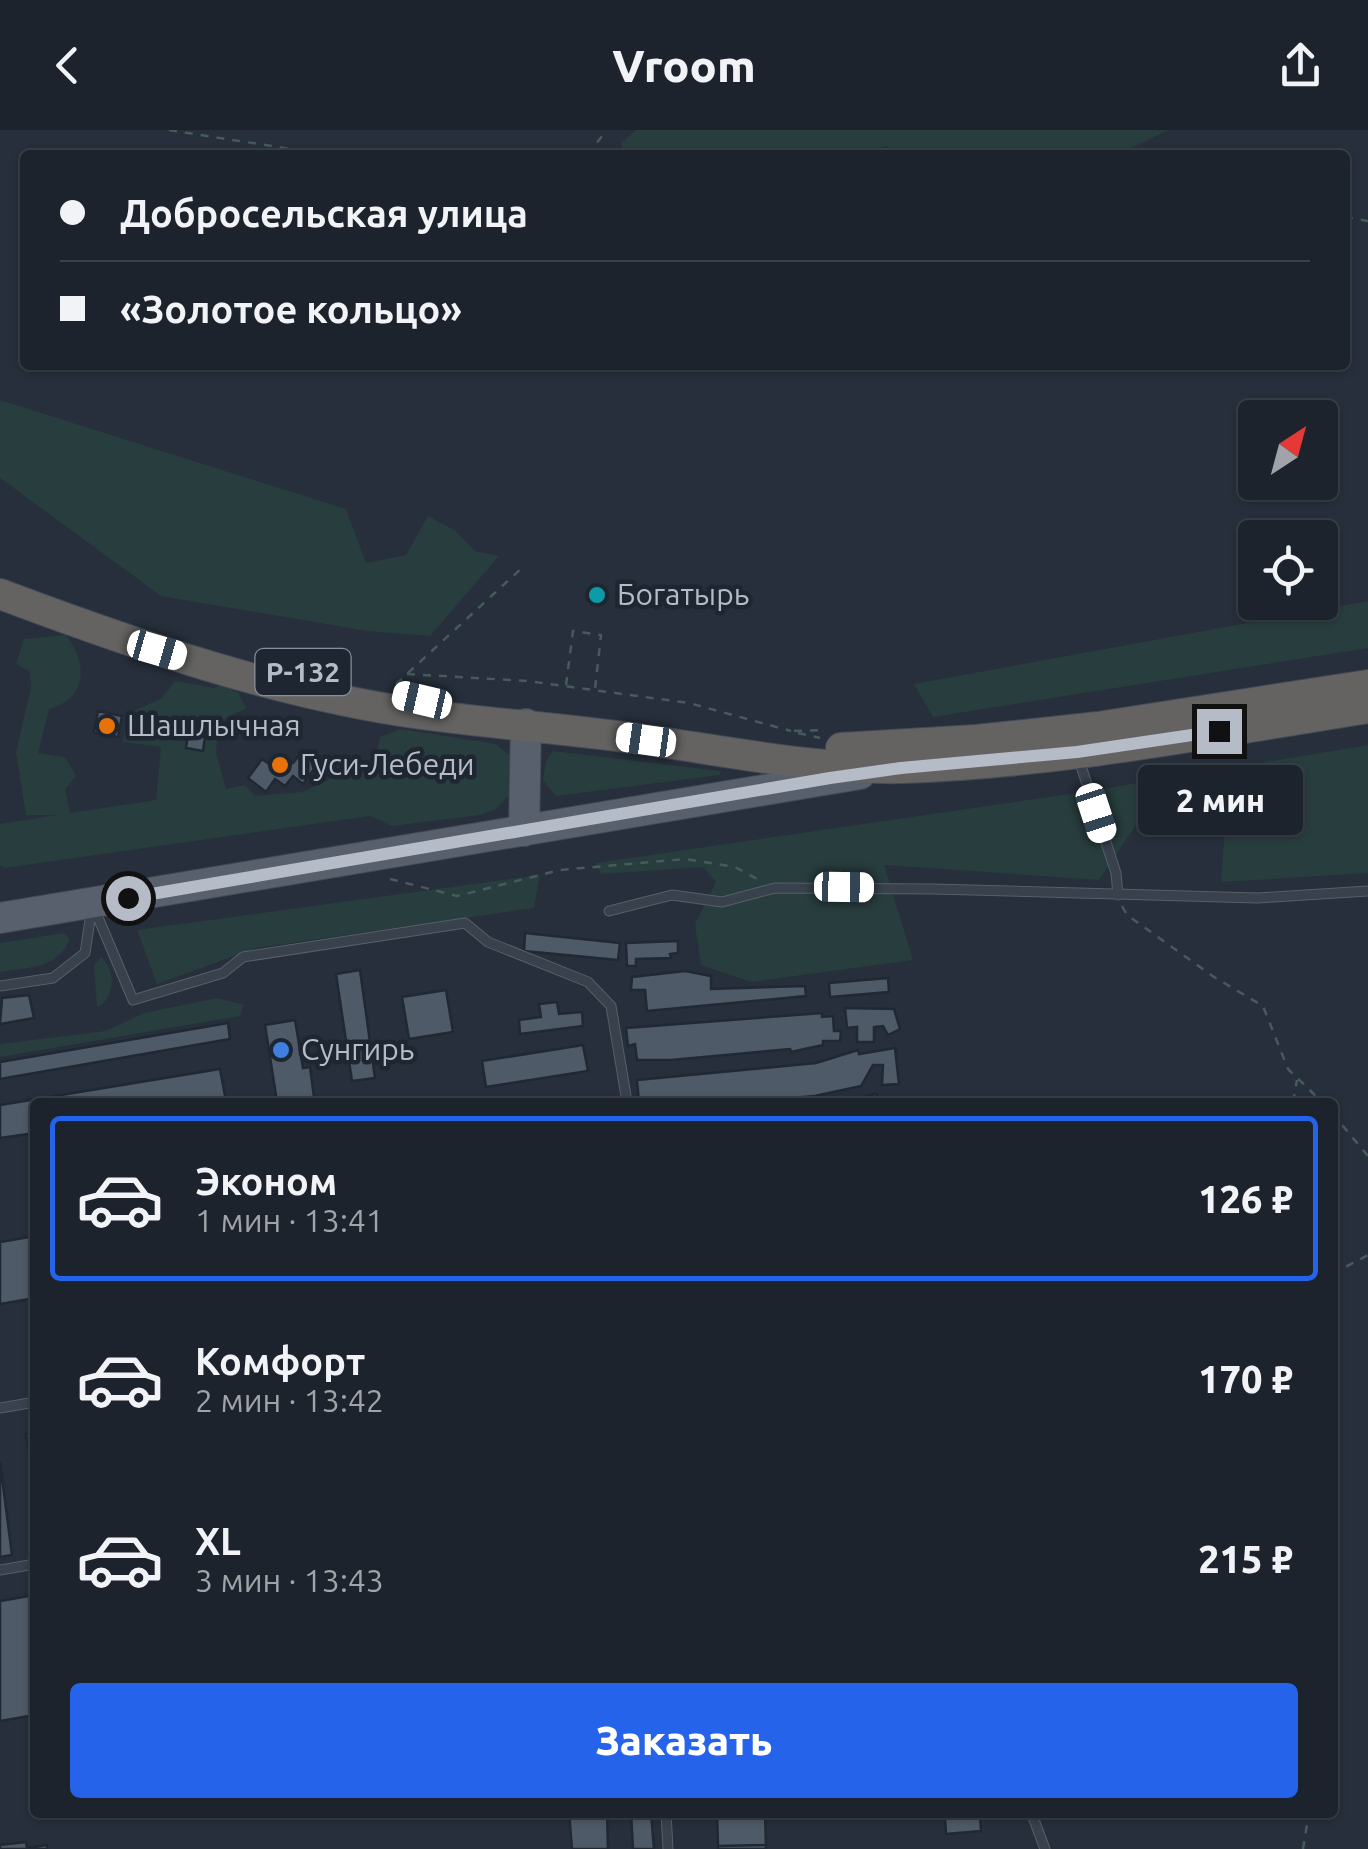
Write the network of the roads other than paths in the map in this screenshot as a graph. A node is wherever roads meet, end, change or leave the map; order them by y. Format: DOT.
graph roads {
  1 [pos="0,573"];
  2 [pos="0,594"];
  3 [pos="1368,684"];
  4 [pos="1368,708"];
  5 [pos="526,724"];
  6 [pos="708,750"];
  7 [pos="1077,752"];
  8 [pos="901,768"];
  9 [pos="709,800"];
  10 [pos="524,831"];
  11 [pos="1368,891"];
  12 [pos="1118,895"];
  13 [pos="93,904"];
  14 [pos="609,911"];
  15 [pos="0,918"];
  16 [pos="0,986"];
  17 [pos="627,1098"];
  18 [pos="30,1403"];
  19 [pos="0,1408"];
  20 [pos="30,1565"];
  21 [pos="0,1570"];
  22 [pos="666,1818"];
  23 [pos="1032,1818"];
  24 [pos="668,1849"];
  25 [pos="1045,1849"];
  1 -- 5 [label="highway, Р-132"];
  2 -- 5 [label="highway, Р-132"];
  3 -- 6 [label="highway, Р-132"];
  4 -- 7 [label="highway, Р-132"];
  5 -- 6 [label="highway, Р-132"];
  5 -- 10 [label="main road"];
  6 -- 8 [label="highway, Р-132"];
  6 -- 9 [label="main road"];
  7 -- 8 [label="highway, Р-132"];
  7 -- 12 [label="lane"];
  8 -- 9 [label="main road"];
  9 -- 10 [label="main road"];
  10 -- 13 [label="main road"];
  11 -- 12 [label="lane"];
  12 -- 14 [label="lane"];
  13 -- 15 [label="main road"];
  13 -- 16 [label="lane"];
  13 -- 17 [label="lane"];
  18 -- 19 [label="lane"];
  20 -- 21 [label="lane"];
  22 -- 24 [label="lane"];
  23 -- 25 [label="lane"];
}
